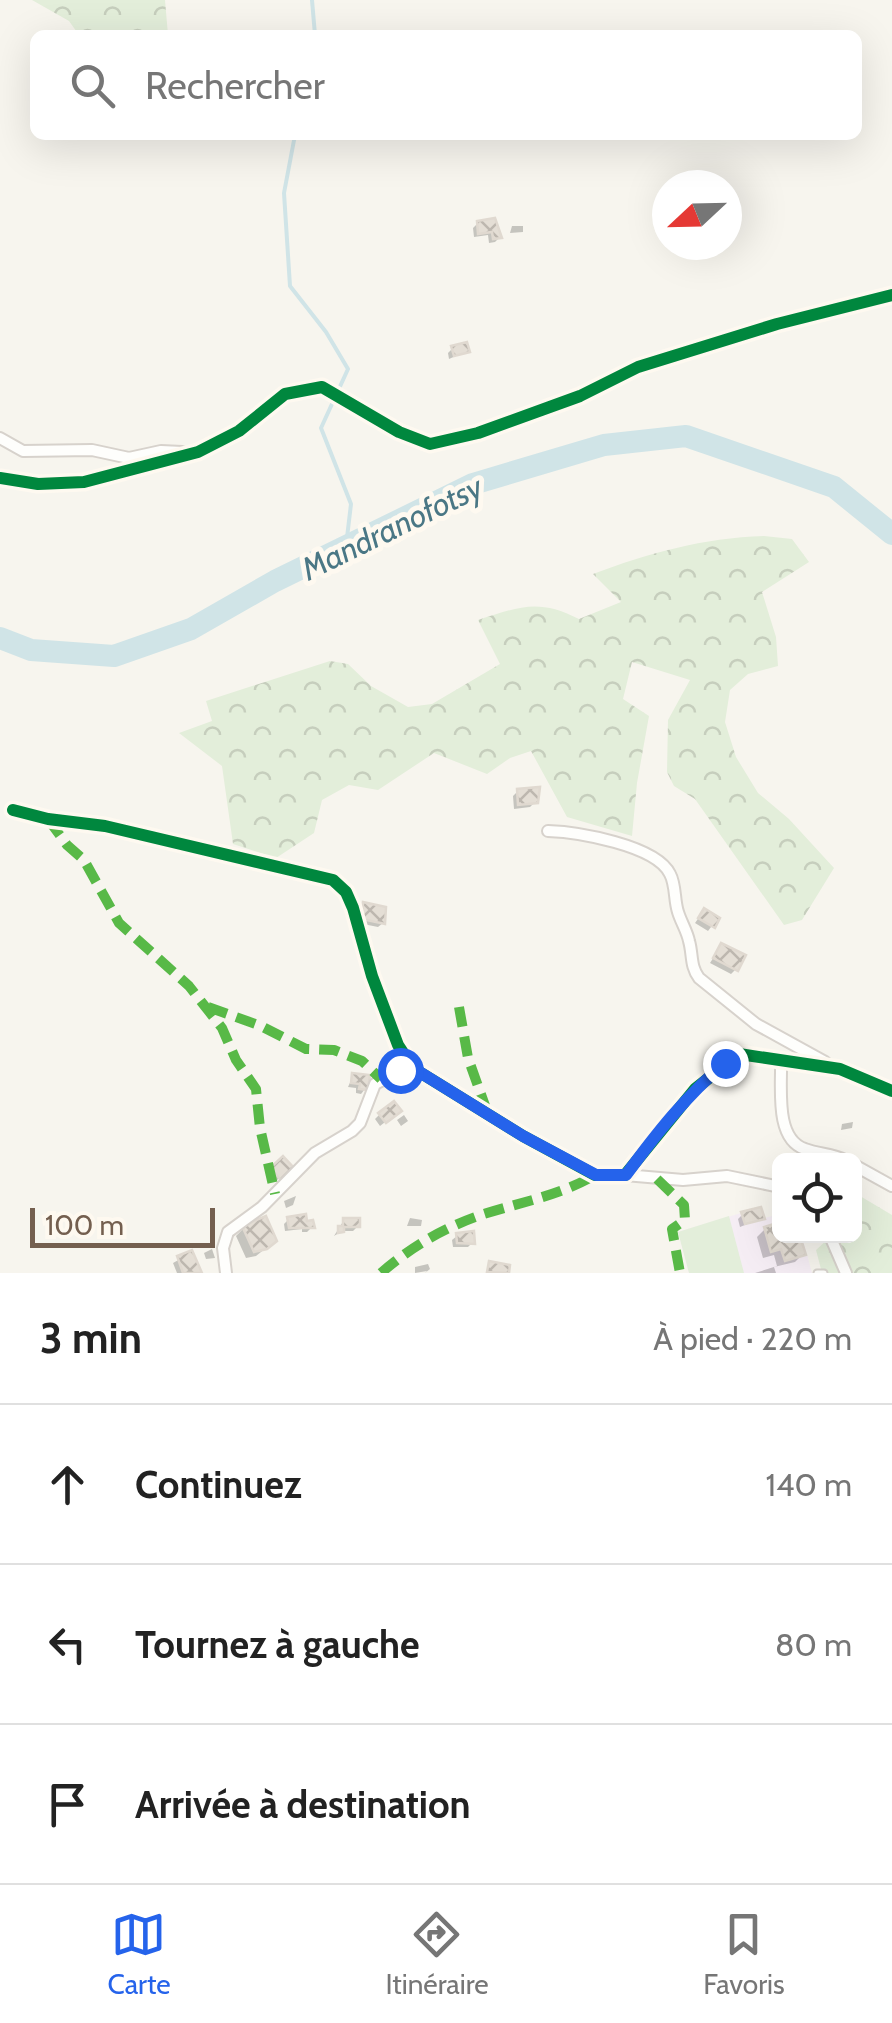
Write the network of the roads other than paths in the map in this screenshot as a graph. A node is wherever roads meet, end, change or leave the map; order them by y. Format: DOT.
graph roads {
  1 [pos="892,295"];
  2 [pos="0,438"];
  3 [pos="198,452"];
  4 [pos="0,478"];
  5 [pos="13,810"];
  6 [pos="548,831"];
  7 [pos="781,1059"];
  8 [pos="413,1068"];
  9 [pos="840,1069"];
  10 [pos="892,1091"];
  11 [pos="827,1153"];
  12 [pos="862,1169"];
  13 [pos="626,1175"];
  14 [pos="772,1186"];
  15 [pos="892,1186"];
  16 [pos="833,1243"];
  17 [pos="816,1272"];
  18 [pos="226,1273"];
  19 [pos="824,1273"];
  20 [pos="846,1273"];
  1 -- 3 [label="street"];
  2 -- 3 [label="street"];
  3 -- 4 [label="street"];
  5 -- 8 [label="street"];
  6 -- 9 [label="street"];
  7 -- 9 [label="street"];
  7 -- 11 [label="street"];
  7 -- 13 [label="street"];
  8 -- 13 [label="street"];
  8 -- 18 [label="street"];
  9 -- 10 [label="street"];
  12 -- 15 [label="street"];
  13 -- 14 [label="street"];
  16 -- 20 [label="street"];
  17 -- 19 [label="lane"];
}
